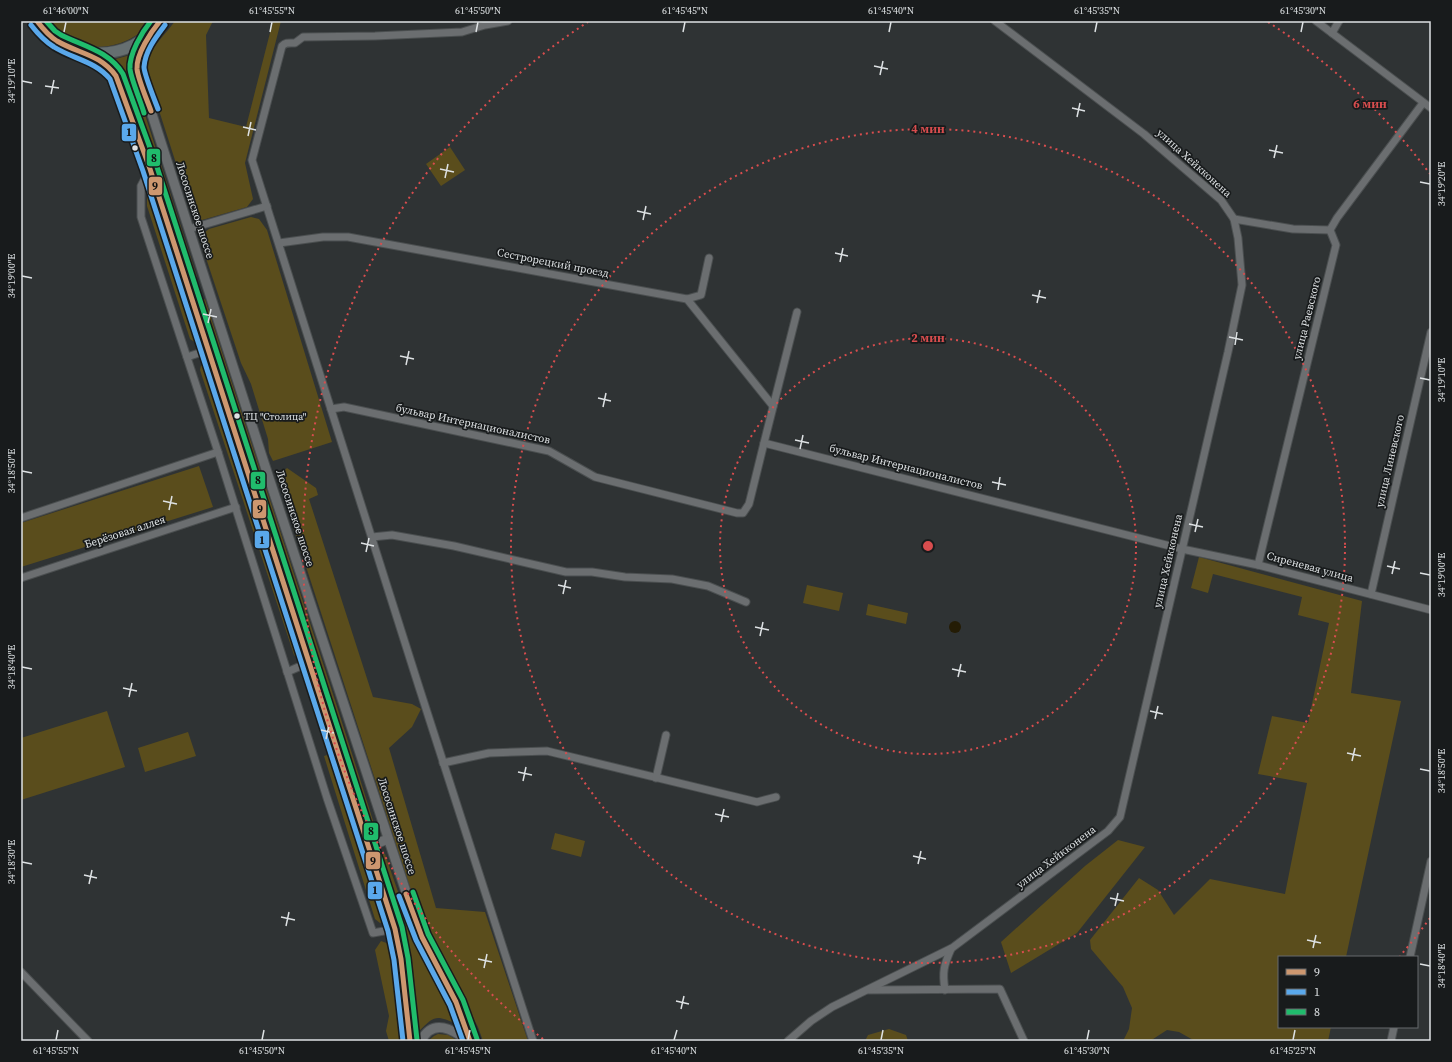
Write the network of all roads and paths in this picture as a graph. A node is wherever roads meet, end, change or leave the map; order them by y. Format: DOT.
graph roads {
  1 [pos="37,21"];
  2 [pos="160,21"];
  3 [pos="508,21"];
  4 [pos="995,21"];
  5 [pos="1316,21"];
  6 [pos="1338,21"];
  7 [pos="485,23"];
  8 [pos="1332,33"];
  9 [pos="148,36"];
  10 [pos="78,51"];
  11 [pos="1423,103"];
  12 [pos="1431,108"];
  13 [pos="150,168"];
  14 [pos="267,206"];
  15 [pos="1234,219"];
  16 [pos="189,229"];
  17 [pos="1330,230"];
  18 [pos="279,243"];
  19 [pos="709,258"];
  20 [pos="207,285"];
  21 [pos="190,291"];
  22 [pos="687,299"];
  23 [pos="797,312"];
  24 [pos="1431,332"];
  25 [pos="208,350"];
  26 [pos="187,357"];
  27 [pos="773,406"];
  28 [pos="331,409"];
  29 [pos="764,443"];
  30 [pos="218,452"];
  31 [pos="236,507"];
  32 [pos="21,518"];
  33 [pos="372,537"];
  34 [pos="1182,549"];
  35 [pos="1258,565"];
  36 [pos="21,578"];
  37 [pos="1371,594"];
  38 [pos="746,602"];
  39 [pos="1431,610"];
  40 [pos="310,662"];
  41 [pos="287,672"];
  42 [pos="666,735"];
  43 [pos="443,763"];
  44 [pos="656,778"];
  45 [pos="776,798"];
  46 [pos="388,839"];
  47 [pos="368,847"];
  48 [pos="1431,861"];
  49 [pos="395,929"];
  50 [pos="952,948"];
  51 [pos="1410,956"];
  52 [pos="21,972"];
  53 [pos="868,990"];
  54 [pos="945,990"];
  55 [pos="1394,1028"];
  56 [pos="88,1041"];
  57 [pos="410,1041"];
  58 [pos="421,1041"];
  59 [pos="470,1041"];
  60 [pos="533,1041"];
  61 [pos="788,1041"];
  62 [pos="1024,1041"];
  63 [pos="1391,1041"];
  1 -- 10 [label="main road"];
  2 -- 9 [label="main road"];
  3 -- 7 [label="street"];
  4 -- 15 [label="street, улица Хейкконена"];
  5 -- 8 [label="street"];
  6 -- 8 [label="street"];
  7 -- 14 [label="street"];
  8 -- 11 [label="street"];
  9 -- 10 [label="main road"];
  9 -- 16 [label="street, Лососинское шоссе"];
  10 -- 13 [label="street"];
  11 -- 12 [label="street"];
  11 -- 17 [label="street"];
  13 -- 21 [label="street"];
  13 -- 26 [label="street"];
  14 -- 16 [label="street"];
  14 -- 18 [label="street"];
  15 -- 17 [label="street"];
  15 -- 34 [label="street, улица Хейкконена"];
  16 -- 20 [label="street, Лососинское шоссе"];
  17 -- 35 [label="street, улица Раевского"];
  18 -- 22 [label="street, Сестрорецкий проезд"];
  18 -- 28 [label="street"];
  19 -- 22 [label="street"];
  20 -- 21 [label="street"];
  20 -- 46 [label="street, Лососинское шоссе"];
  21 -- 25 [label="street"];
  22 -- 27 [label="street"];
  23 -- 27 [label="street, бульвар Интернационалистов"];
  24 -- 37 [label="street, улица Линевского"];
  25 -- 26 [label="street"];
  25 -- 40 [label="street"];
  26 -- 30 [label="street"];
  27 -- 29 [label="street, бульвар Интернационалистов"];
  28 -- 29 [label="street, бульвар Интернационалистов"];
  28 -- 33 [label="street"];
  29 -- 34 [label="street, бульвар Интернационалистов"];
  30 -- 31 [label="street"];
  30 -- 32 [label="street"];
  31 -- 36 [label="street, Берёзовая аллея"];
  31 -- 41 [label="street"];
  33 -- 38 [label="street"];
  33 -- 43 [label="street"];
  34 -- 35 [label="street, Сиреневая улица"];
  34 -- 50 [label="street, улица Хейкконена"];
  35 -- 37 [label="street, Сиреневая улица"];
  37 -- 39 [label="street, Сиреневая улица"];
  40 -- 41 [label="street"];
  40 -- 47 [label="street"];
  41 -- 49 [label="street"];
  42 -- 44 [label="street"];
  43 -- 44 [label="street"];
  43 -- 60 [label="street"];
  44 -- 45 [label="street"];
  46 -- 47 [label="street"];
  46 -- 59 [label="street, Лососинское шоссе"];
  47 -- 49 [label="street"];
  48 -- 51 [label="street"];
  49 -- 57 [label="street"];
  50 -- 53 [label="street, улица Хейкконена"];
  50 -- 54 [label="street"];
  52 -- 56 [label="street"];
  53 -- 54 [label="street"];
  53 -- 61 [label="street, улица Хейкконена"];
  54 -- 62 [label="street"];
  55 -- 63 [label="street"];
  58 -- 59 [label="street"];
}
